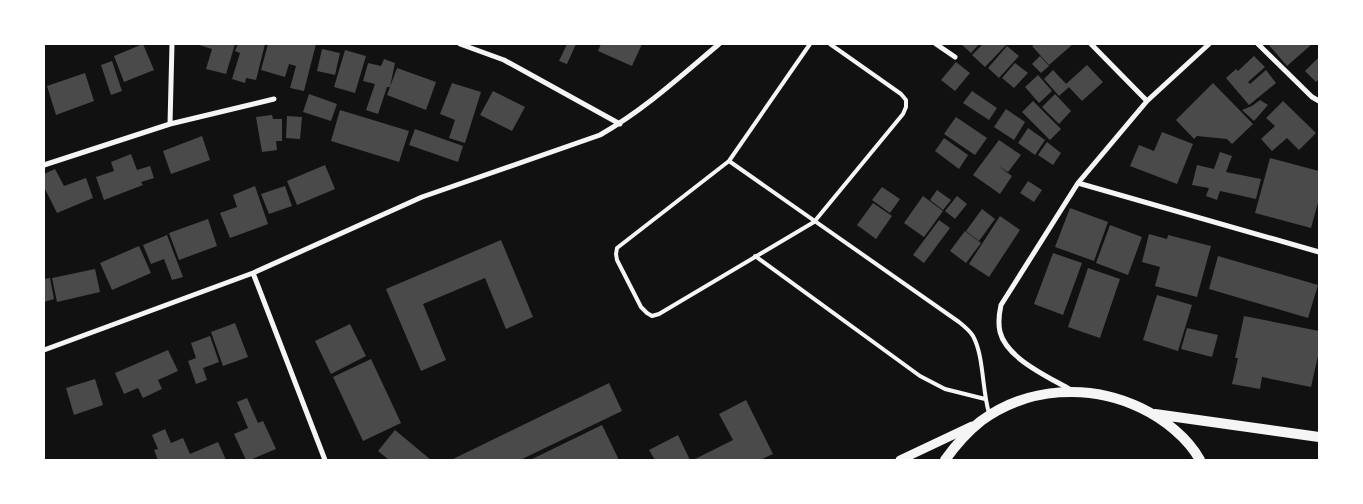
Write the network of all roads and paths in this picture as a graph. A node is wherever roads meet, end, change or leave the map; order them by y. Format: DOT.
graph roads {
  1 [pos="172,44"];
  2 [pos="460,44"];
  3 [pos="719,44"];
  4 [pos="810,44"];
  5 [pos="830,44"];
  6 [pos="936,44"];
  7 [pos="1091,44"];
  8 [pos="1209,44"];
  9 [pos="1258,44"];
  10 [pos="955,57"];
  11 [pos="274,99"];
  12 [pos="1148,101"];
  13 [pos="1319,101"];
  14 [pos="170,124"];
  15 [pos="620,124"];
  16 [pos="729,161"];
  17 [pos="44,165"];
  18 [pos="1078,183"];
  19 [pos="814,222"];
  20 [pos="1319,252"];
  21 [pos="755,256"];
  22 [pos="253,272"];
  23 [pos="44,350"];
  24 [pos="1073,391"];
  25 [pos="985,399"];
  26 [pos="1154,414"];
  27 [pos="990,416"];
  28 [pos="980,422"];
  29 [pos="1319,437"];
  30 [pos="325,460"];
  31 [pos="900,460"];
  32 [pos="945,460"];
  33 [pos="1200,460"];
  1 -- 14 [label="street"];
  2 -- 15 [label="street"];
  3 -- 15 [label="street"];
  4 -- 16 [label="lane"];
  5 -- 19 [label="lane"];
  6 -- 10 [label="street"];
  7 -- 12 [label="street"];
  8 -- 12 [label="street"];
  9 -- 13 [label="street"];
  11 -- 14 [label="street"];
  12 -- 18 [label="street"];
  14 -- 17 [label="street"];
  15 -- 22 [label="street"];
  16 -- 19 [label="lane"];
  16 -- 21 [label="lane"];
  18 -- 20 [label="street"];
  18 -- 24 [label="street"];
  19 -- 21 [label="lane"];
  19 -- 25 [label="lane"];
  21 -- 25 [label="lane"];
  22 -- 23 [label="street"];
  22 -- 30 [label="street"];
  24 -- 26 [label="main road"];
  24 -- 27 [label="main road"];
  25 -- 27 [label="lane"];
  26 -- 29 [label="main road"];
  26 -- 33 [label="main road"];
  27 -- 28 [label="main road"];
  28 -- 31 [label="street"];
  28 -- 32 [label="main road"];
}
